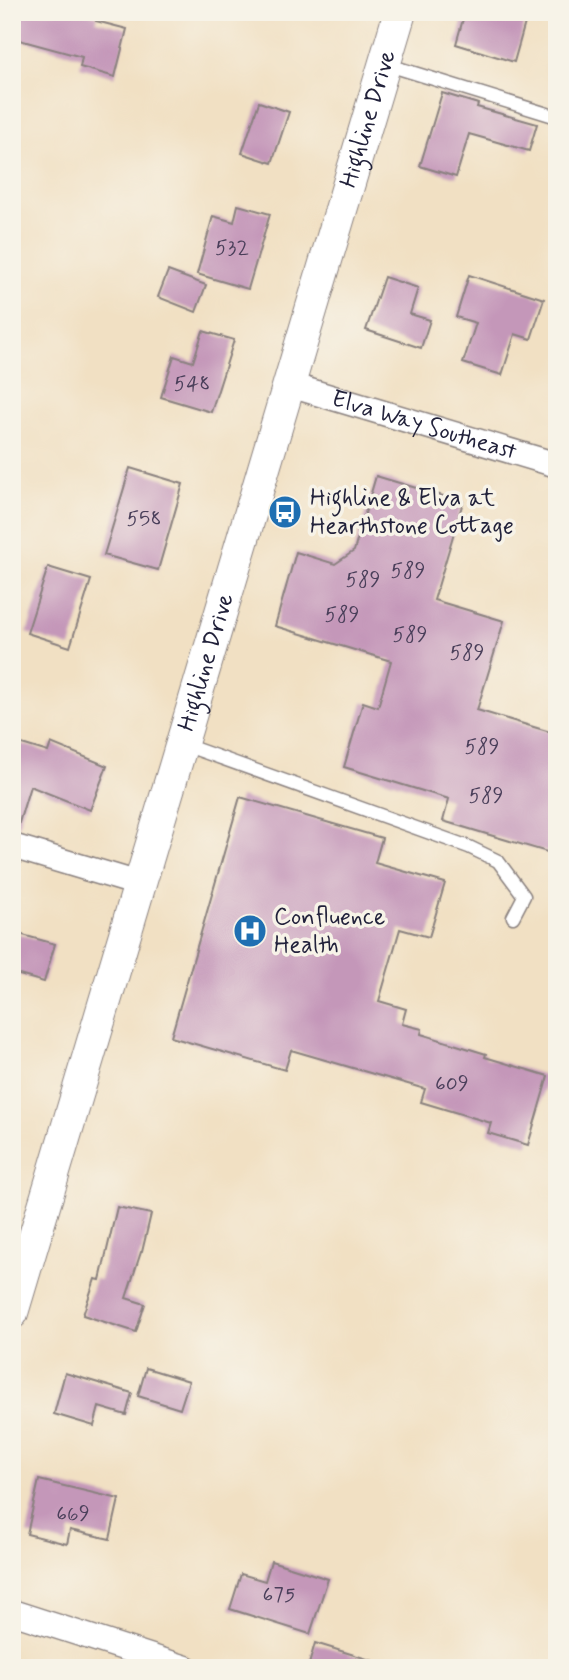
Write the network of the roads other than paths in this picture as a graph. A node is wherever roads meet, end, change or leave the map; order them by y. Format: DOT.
graph roads {
  1 [pos="393,14"];
  2 [pos="384,64"];
  3 [pos="557,117"];
  4 [pos="290,385"];
  5 [pos="557,465"];
  6 [pos="182,743"];
  7 [pos="12,846"];
  8 [pos="139,884"];
  9 [pos="513,917"];
  10 [pos="12,1313"];
  11 [pos="12,1612"];
  12 [pos="186,1668"];
  1 -- 2 [label="street, Highline Drive"];
  2 -- 3 [label="lane"];
  2 -- 4 [label="street, Highline Drive"];
  4 -- 5 [label="street, Elva Way Southeast"];
  4 -- 6 [label="street, Highline Drive"];
  6 -- 8 [label="street, Highline Drive"];
  6 -- 9 [label="lane"];
  7 -- 8 [label="street"];
  8 -- 10 [label="street, Highline Drive"];
  11 -- 12 [label="street"];
}
